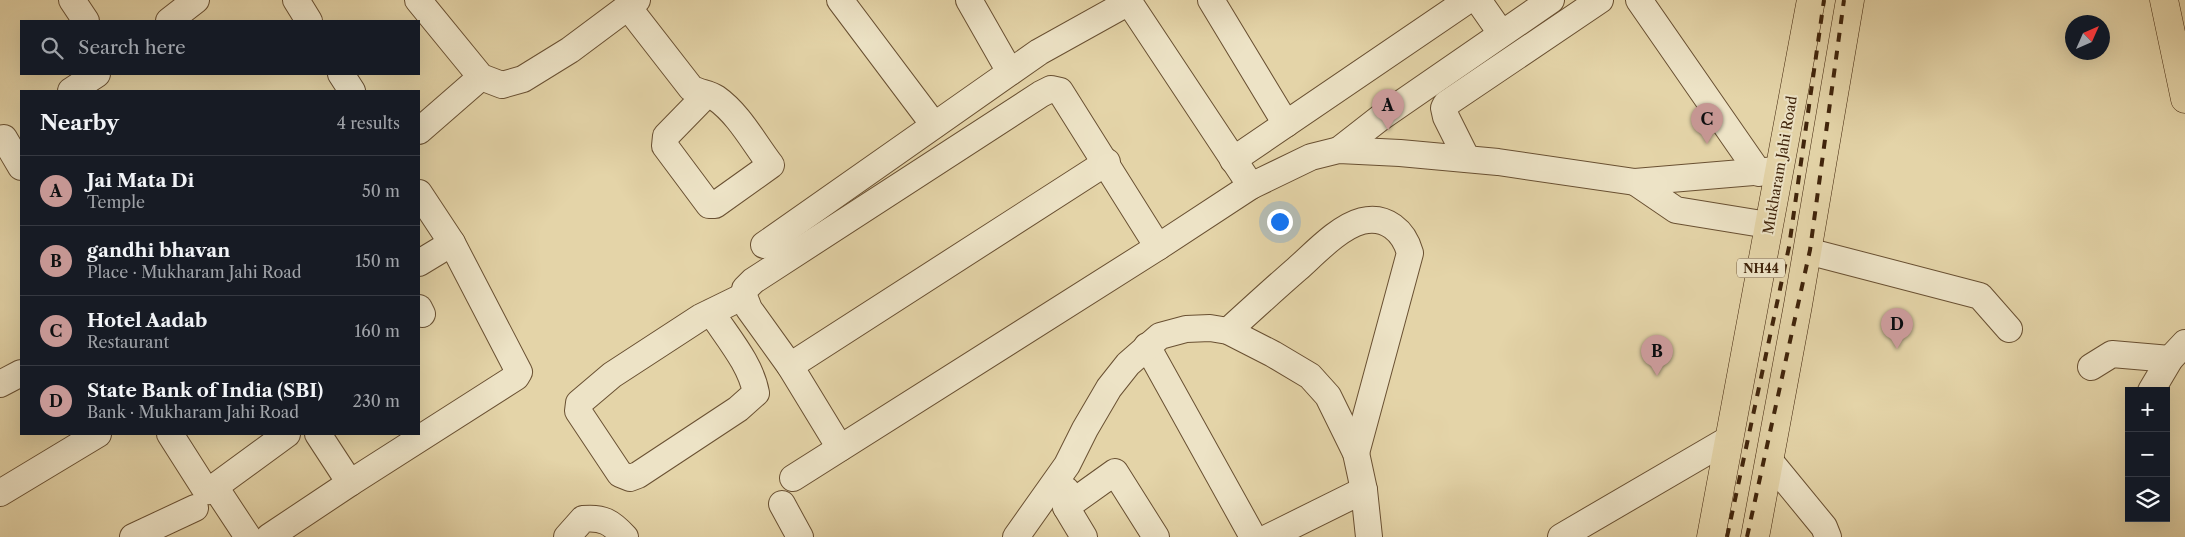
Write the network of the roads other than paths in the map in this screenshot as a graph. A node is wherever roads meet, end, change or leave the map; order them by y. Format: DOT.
graph roads {
  1 [pos="72,0"];
  2 [pos="196,0"];
  3 [pos="296,0"];
  4 [pos="418,0"];
  5 [pos="840,0"];
  6 [pos="969,0"];
  7 [pos="1210,0"];
  8 [pos="1468,0"];
  9 [pos="1478,0"];
  10 [pos="1552,0"];
  11 [pos="1600,0"];
  12 [pos="1639,0"];
  13 [pos="1811,0"];
  14 [pos="1850,0"];
  15 [pos="2164,0"];
  16 [pos="1128,1"];
  17 [pos="633,3"];
  18 [pos="85,20"];
  19 [pos="170,20"];
  20 [pos="308,20"];
  21 [pos="1501,33"];
  22 [pos="1010,72"];
  23 [pos="95,75"];
  24 [pos="342,75"];
  25 [pos="481,77"];
  26 [pos="73,90"];
  27 [pos="351,90"];
  28 [pos="707,94"];
  29 [pos="2184,94"];
  30 [pos="1286,124"];
  31 [pos="934,125"];
  32 [pos="420,131"];
  33 [pos="8,135"];
  34 [pos="1339,150"];
  35 [pos="1467,159"];
  36 [pos="1233,160"];
  37 [pos="1106,162"];
  38 [pos="20,165"];
  39 [pos="1768,171"];
  40 [pos="1635,182"];
  41 [pos="1251,186"];
  42 [pos="420,195"];
  43 [pos="1768,225"];
  44 [pos="452,243"];
  45 [pos="764,245"];
  46 [pos="1158,248"];
  47 [pos="1807,252"];
  48 [pos="420,262"];
  49 [pos="744,296"];
  50 [pos="711,312"];
  51 [pos="2009,329"];
  52 [pos="1228,331"];
  53 [pos="1147,346"];
  54 [pos="2178,351"];
  55 [pos="790,366"];
  56 [pos="2091,367"];
  57 [pos="20,374"];
  58 [pos="0,384"];
  59 [pos="2154,387"];
  60 [pos="96,435"];
  61 [pos="171,435"];
  62 [pos="286,435"];
  63 [pos="319,435"];
  64 [pos="1729,439"];
  65 [pos="840,448"];
  66 [pos="1356,453"];
  67 [pos="1769,460"];
  68 [pos="1068,464"];
  69 [pos="793,478"];
  70 [pos="350,483"];
  71 [pos="215,487"];
  72 [pos="1364,490"];
  73 [pos="0,493"];
  74 [pos="782,504"];
  75 [pos="1066,507"];
  76 [pos="195,508"];
  77 [pos="133,537"];
  78 [pos="248,537"];
  79 [pos="269,537"];
  80 [pos="567,537"];
  81 [pos="625,537"];
  82 [pos="800,537"];
  83 [pos="1016,537"];
  84 [pos="1084,537"];
  85 [pos="1156,537"];
  86 [pos="1253,537"];
  87 [pos="1269,537"];
  88 [pos="1369,537"];
  89 [pos="1560,537"];
  90 [pos="1711,537"];
  91 [pos="1754,537"];
  92 [pos="1828,537"];
  1 -- 18 [label="street"];
  2 -- 19 [label="street"];
  3 -- 20 [label="street"];
  4 -- 25 [label="street"];
  5 -- 31 [label="street"];
  6 -- 22 [label="street"];
  7 -- 30 [label="street"];
  8 -- 30 [label="street"];
  9 -- 21 [label="street"];
  10 -- 21 [label="street"];
  11 -- 35 [label="street"];
  12 -- 39 [label="street"];
  13 -- 39 [label="main road, Mukharam Jahi Road / NH44"];
  14 -- 47 [label="main road, NH44"];
  15 -- 29 [label="main road"];
  16 -- 22 [label="street"];
  16 -- 36 [label="street"];
  17 -- 25 [label="street"];
  17 -- 28 [label="street"];
  21 -- 34 [label="street"];
  22 -- 31 [label="street"];
  23 -- 26 [label="street"];
  24 -- 27 [label="street"];
  25 -- 32 [label="street"];
  30 -- 36 [label="street"];
  31 -- 45 [label="street"];
  33 -- 38 [label="street"];
  34 -- 35 [label="street"];
  34 -- 41 [label="street"];
  35 -- 40 [label="street"];
  36 -- 41 [label="street"];
  37 -- 46 [label="street"];
  37 -- 49 [label="street"];
  37 -- 55 [label="street"];
  39 -- 40 [label="street"];
  39 -- 43 [label="main road, Mukharam Jahi Road / NH44"];
  40 -- 43 [label="street"];
  41 -- 46 [label="street"];
  42 -- 44 [label="street"];
  43 -- 64 [label="main road, Mukharam Jahi Road / NH44"];
  44 -- 48 [label="street"];
  44 -- 70 [label="street"];
  46 -- 65 [label="street"];
  47 -- 51 [label="street"];
  47 -- 67 [label="main road, NH44"];
  49 -- 50 [label="street"];
  49 -- 55 [label="street"];
  50 -- 50 [label="street"];
  52 -- 53 [label="street"];
  52 -- 66 [label="street"];
  52 -- 66 [label="street"];
  53 -- 68 [label="street"];
  53 -- 86 [label="street"];
  54 -- 56 [label="street"];
  54 -- 59 [label="street"];
  55 -- 65 [label="street"];
  57 -- 58 [label="street"];
  60 -- 73 [label="street"];
  61 -- 71 [label="street"];
  62 -- 71 [label="street"];
  63 -- 70 [label="street"];
  64 -- 89 [label="street"];
  64 -- 90 [label="main road, Mukharam Jahi Road / NH44"];
  65 -- 69 [label="street"];
  66 -- 72 [label="street"];
  67 -- 91 [label="main road, NH44"];
  67 -- 92 [label="street"];
  68 -- 75 [label="street"];
  68 -- 83 [label="street"];
  70 -- 79 [label="street"];
  71 -- 78 [label="street"];
  72 -- 87 [label="street"];
  72 -- 88 [label="street"];
  74 -- 82 [label="street"];
  75 -- 84 [label="street"];
  75 -- 85 [label="street"];
  76 -- 77 [label="street"];
  80 -- 81 [label="street"];
}
